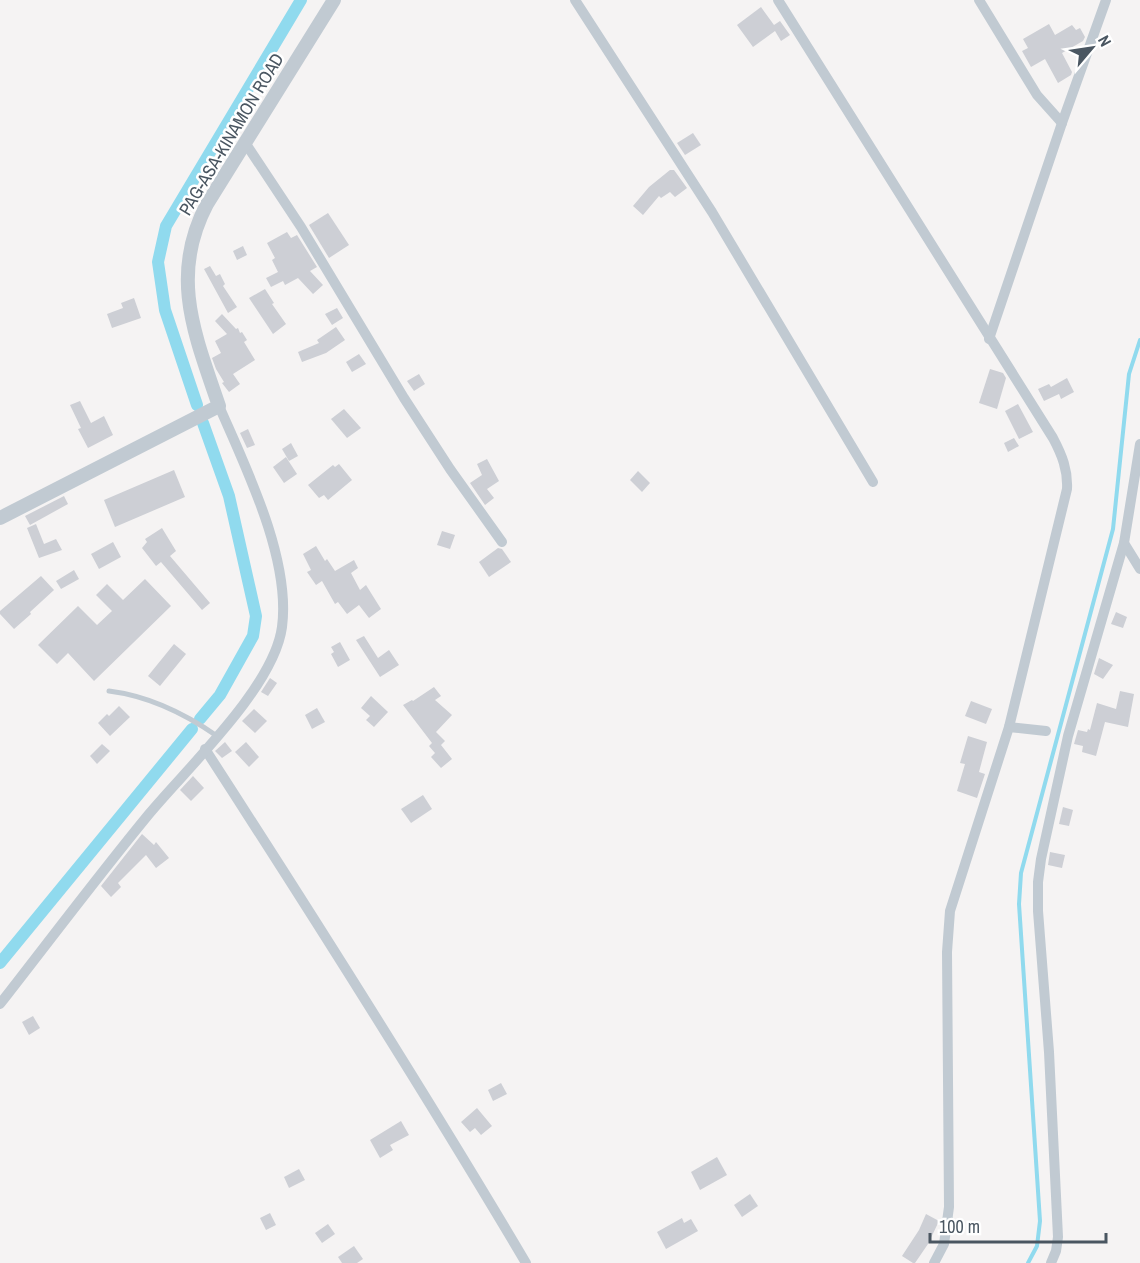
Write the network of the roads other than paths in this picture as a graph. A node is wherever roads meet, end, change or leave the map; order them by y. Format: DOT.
graph roads {
  1 [pos="334,0"];
  2 [pos="575,0"];
  3 [pos="778,0"];
  4 [pos="979,0"];
  5 [pos="1106,0"];
  6 [pos="1062,123"];
  7 [pos="246,144"];
  8 [pos="989,339"];
  9 [pos="219,406"];
  10 [pos="1140,444"];
  11 [pos="873,482"];
  12 [pos="0,518"];
  13 [pos="502,542"];
  14 [pos="1124,543"];
  15 [pos="1140,569"];
  16 [pos="109,691"];
  17 [pos="1009,727"];
  18 [pos="1046,731"];
  19 [pos="217,736"];
  20 [pos="205,749"];
  21 [pos="0,1004"];
  22 [pos="525,1263"];
  23 [pos="934,1263"];
  24 [pos="1051,1263"];
  1 -- 7 [label="street, PAG-ASA-KINAMON ROAD"];
  2 -- 11 [label="street"];
  3 -- 8 [label="street"];
  4 -- 6 [label="street"];
  5 -- 6 [label="street"];
  6 -- 8 [label="street"];
  7 -- 9 [label="street, PAG-ASA-KINAMON ROAD"];
  7 -- 13 [label="street"];
  8 -- 17 [label="street"];
  9 -- 12 [label="street"];
  9 -- 19 [label="street"];
  10 -- 14 [label="street"];
  14 -- 15 [label="street"];
  14 -- 24 [label="street"];
  16 -- 19 [label="lane"];
  17 -- 18 [label="street"];
  17 -- 23 [label="street"];
  19 -- 20 [label="street"];
  20 -- 21 [label="street"];
  20 -- 22 [label="street"];
}
